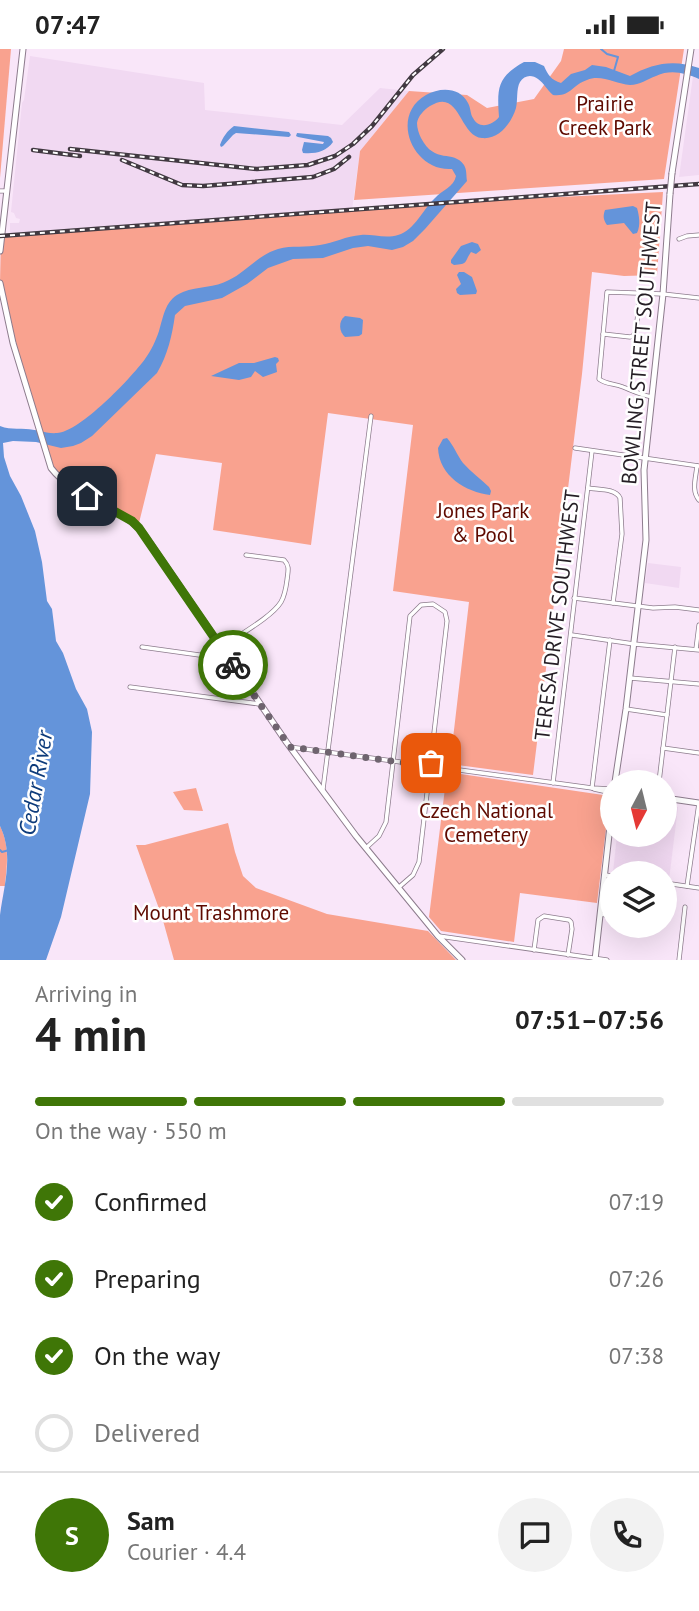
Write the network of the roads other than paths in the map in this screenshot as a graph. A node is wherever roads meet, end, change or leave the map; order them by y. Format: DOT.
graph roads {
  1 [pos="23,49"];
  2 [pos="691,49"];
  3 [pos="0,191"];
  4 [pos="7,191"];
  5 [pos="699,235"];
  6 [pos="679,239"];
  7 [pos="0,250"];
  8 [pos="0,283"];
  9 [pos="640,294"];
  10 [pos="663,294"];
  11 [pos="699,298"];
  12 [pos="603,334"];
  13 [pos="652,397"];
  14 [pos="371,416"];
  15 [pos="575,448"];
  16 [pos="593,451"];
  17 [pos="645,458"];
  18 [pos="698,466"];
  19 [pos="588,488"];
  20 [pos="699,500"];
  21 [pos="246,555"];
  22 [pos="574,598"];
  23 [pos="613,603"];
  24 [pos="638,607"];
  25 [pos="699,610"];
  26 [pos="699,625"];
  27 [pos="572,635"];
  28 [pos="610,640"];
  29 [pos="634,644"];
  30 [pos="142,647"];
  31 [pos="222,647"];
  32 [pos="675,647"];
  33 [pos="698,650"];
  34 [pos="230,659"];
  35 [pos="630,678"];
  36 [pos="671,681"];
  37 [pos="699,684"];
  38 [pos="130,687"];
  39 [pos="261,704"];
  40 [pos="626,709"];
  41 [pos="667,715"];
  42 [pos="290,747"];
  43 [pos="663,748"];
  44 [pos="329,752"];
  45 [pos="699,753"];
  46 [pos="394,761"];
  47 [pos="431,766"];
  48 [pos="618,770"];
  49 [pos="660,770"];
  50 [pos="553,783"];
  51 [pos="592,788"];
  52 [pos="600,789"];
  53 [pos="323,791"];
  54 [pos="677,800"];
  55 [pos="699,803"];
  56 [pos="365,848"];
  57 [pos="677,885"];
  58 [pos="687,886"];
  59 [pos="398,888"];
  60 [pos="699,888"];
  61 [pos="685,907"];
  62 [pos="600,914"];
  63 [pos="438,936"];
  64 [pos="534,950"];
  65 [pos="568,955"];
  66 [pos="578,958"];
  67 [pos="595,959"];
  68 [pos="462,960"];
  69 [pos="607,960"];
  70 [pos="678,960"];
  1 -- 4 [label="main road"];
  2 -- 10 [label="main road, BOWLING STREET SOUTHWEST, bridge"];
  3 -- 4 [label="street"];
  4 -- 7 [label="main road"];
  5 -- 6 [label="street"];
  8 -- 31 [label="main road"];
  9 -- 10 [label="street"];
  9 -- 12 [label="street"];
  9 -- 12 [label="street"];
  10 -- 11 [label="street"];
  10 -- 13 [label="main road, BOWLING STREET SOUTHWEST"];
  12 -- 13 [label="street"];
  13 -- 17 [label="main road, BOWLING STREET SOUTHWEST"];
  14 -- 44 [label="street"];
  15 -- 16 [label="street"];
  16 -- 17 [label="street"];
  16 -- 19 [label="street, TERESA DRIVE SOUTHWEST"];
  17 -- 18 [label="street"];
  17 -- 24 [label="main road, BOWLING STREET SOUTHWEST"];
  18 -- 20 [label="street"];
  19 -- 22 [label="street, TERESA DRIVE SOUTHWEST"];
  19 -- 23 [label="street"];
  21 -- 31 [label="street"];
  22 -- 23 [label="street"];
  22 -- 27 [label="street, TERESA DRIVE SOUTHWEST"];
  23 -- 24 [label="street"];
  24 -- 25 [label="street"];
  24 -- 29 [label="main road, BOWLING STREET SOUTHWEST"];
  26 -- 33 [label="street"];
  27 -- 28 [label="street"];
  27 -- 50 [label="street, TERESA DRIVE SOUTHWEST"];
  28 -- 29 [label="street"];
  28 -- 51 [label="street"];
  29 -- 32 [label="street"];
  29 -- 35 [label="main road, BOWLING STREET SOUTHWEST"];
  30 -- 34 [label="street"];
  31 -- 34 [label="main road"];
  32 -- 33 [label="street"];
  32 -- 36 [label="street"];
  34 -- 39 [label="main road"];
  35 -- 36 [label="street"];
  35 -- 40 [label="main road, BOWLING STREET SOUTHWEST"];
  36 -- 37 [label="street"];
  36 -- 41 [label="street"];
  38 -- 39 [label="street"];
  39 -- 42 [label="main road"];
  40 -- 41 [label="street"];
  40 -- 48 [label="main road, BOWLING STREET SOUTHWEST"];
  41 -- 43 [label="street"];
  42 -- 44 [label="street"];
  42 -- 53 [label="main road"];
  43 -- 45 [label="street"];
  43 -- 49 [label="street"];
  44 -- 46 [label="street"];
  44 -- 53 [label="street"];
  46 -- 47 [label="street"];
  46 -- 47 [label="street"];
  46 -- 56 [label="street"];
  47 -- 50 [label="street"];
  47 -- 59 [label="street"];
  50 -- 51 [label="street"];
  51 -- 52 [label="street"];
  53 -- 56 [label="main road"];
  54 -- 55 [label="main road"];
  55 -- 58 [label="street"];
  56 -- 59 [label="main road"];
  57 -- 58 [label="street"];
  58 -- 60 [label="street"];
  59 -- 63 [label="main road"];
  61 -- 70 [label="street"];
  62 -- 67 [label="main road"];
  63 -- 64 [label="street"];
  63 -- 68 [label="main road"];
  64 -- 65 [label="street"];
  64 -- 65 [label="street"];
  65 -- 66 [label="street"];
  66 -- 67 [label="street"];
  67 -- 69 [label="street"];
}
